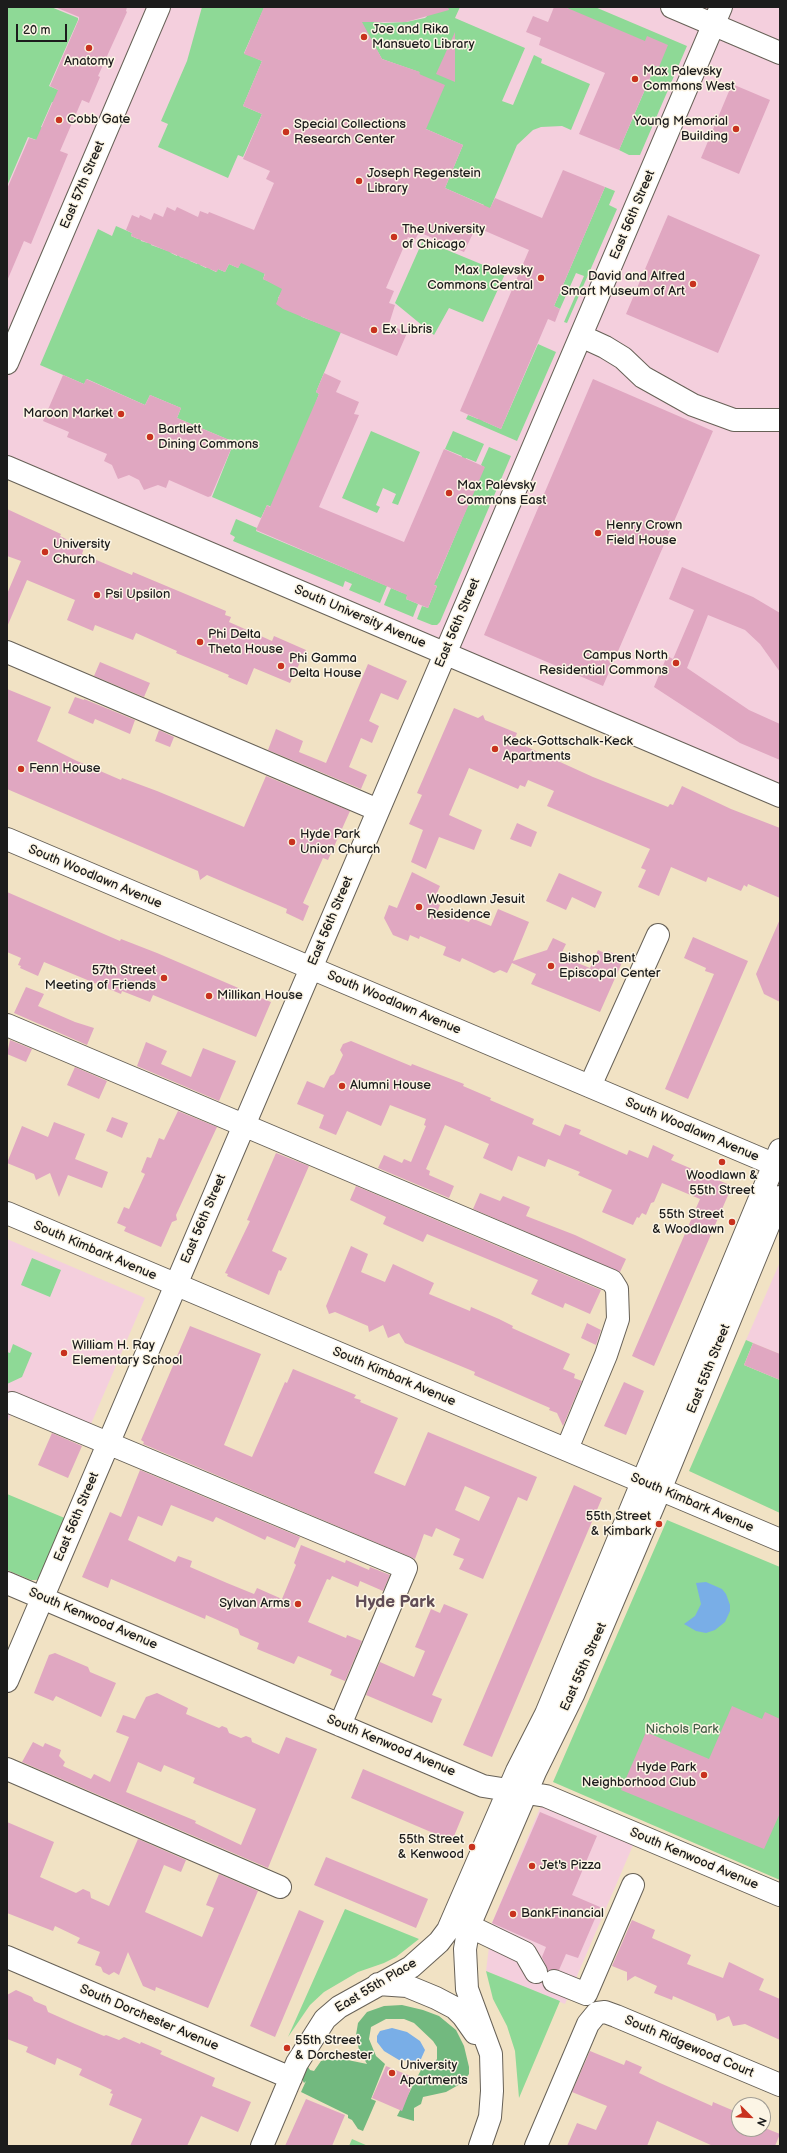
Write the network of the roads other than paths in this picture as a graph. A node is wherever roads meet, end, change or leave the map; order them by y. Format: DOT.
graph roads {
  1 [pos="159,7"];
  2 [pos="672,7"];
  3 [pos="718,16"];
  4 [pos="780,53"];
  5 [pos="581,336"];
  6 [pos="7,363"];
  7 [pos="780,420"];
  8 [pos="7,467"];
  9 [pos="7,652"];
  10 [pos="445,653"];
  11 [pos="780,796"];
  12 [pos="378,810"];
  13 [pos="7,839"];
  14 [pos="658,935"];
  15 [pos="311,968"];
  16 [pos="7,1025"];
  17 [pos="590,1086"];
  18 [pos="244,1125"];
  19 [pos="778,1160"];
  20 [pos="780,1197"];
  21 [pos="7,1214"];
  22 [pos="176,1285"];
  23 [pos="12,1403"];
  24 [pos="108,1444"];
  25 [pos="567,1450"];
  26 [pos="652,1486"];
  27 [pos="780,1540"];
  28 [pos="7,1583"];
  29 [pos="43,1598"];
  30 [pos="7,1681"];
  31 [pos="340,1724"];
  32 [pos="7,1769"];
  33 [pos="517,1792"];
  34 [pos="633,1885"];
  35 [pos="280,1887"];
  36 [pos="780,1895"];
  37 [pos="462,1921"];
  38 [pos="7,1957"];
  39 [pos="378,1984"];
  40 [pos="492,2068"];
  41 [pos="291,2078"];
  42 [pos="780,2085"];
  43 [pos="262,2146"];
  44 [pos="480,2146"];
  45 [pos="536,2146"];
  1 -- 6 [label="street, East 57th Street"];
  2 -- 3 [label="street"];
  3 -- 4 [label="street"];
  3 -- 5 [label="street, East 56th Street"];
  5 -- 7 [label="street"];
  5 -- 10 [label="street, East 56th Street"];
  8 -- 10 [label="street, South University Avenue"];
  9 -- 12 [label="street"];
  10 -- 11 [label="street, South University Avenue"];
  10 -- 12 [label="street, East 56th Street"];
  12 -- 15 [label="street, East 56th Street"];
  13 -- 15 [label="street, South Woodlawn Avenue"];
  14 -- 17 [label="street"];
  15 -- 17 [label="street, South Woodlawn Avenue"];
  15 -- 18 [label="street, East 56th Street"];
  16 -- 18 [label="street"];
  17 -- 19 [label="street, South Woodlawn Avenue"];
  18 -- 22 [label="street, East 56th Street"];
  18 -- 25 [label="street"];
  19 -- 26 [label="street, East 55th Street"];
  20 -- 26 [label="street, East 55th Street"];
  21 -- 22 [label="street, South Kimbark Avenue"];
  22 -- 24 [label="street, East 56th Street"];
  22 -- 25 [label="street, South Kimbark Avenue"];
  23 -- 24 [label="street"];
  24 -- 29 [label="street, East 56th Street"];
  24 -- 31 [label="street"];
  25 -- 26 [label="street, South Kimbark Avenue"];
  26 -- 27 [label="street, South Kimbark Avenue"];
  26 -- 33 [label="street, East 55th Street"];
  28 -- 29 [label="street, South Kenwood Avenue"];
  29 -- 30 [label="street, East 56th Street"];
  29 -- 31 [label="street, South Kenwood Avenue"];
  31 -- 33 [label="street, South Kenwood Avenue"];
  32 -- 35 [label="street"];
  33 -- 36 [label="street, South Kenwood Avenue"];
  33 -- 37 [label="street, East 55th Street"];
  34 -- 37 [label="street"];
  37 -- 39 [label="street, East 55th Place"];
  37 -- 40 [label="street, East 55th Street"];
  38 -- 41 [label="street, South Dorchester Avenue"];
  39 -- 40 [label="street"];
  39 -- 41 [label="street, East 55th Place"];
  40 -- 44 [label="street, East 55th Street"];
  41 -- 43 [label="street, East 55th Place"];
  42 -- 45 [label="street, South Ridgewood Court"];
}
